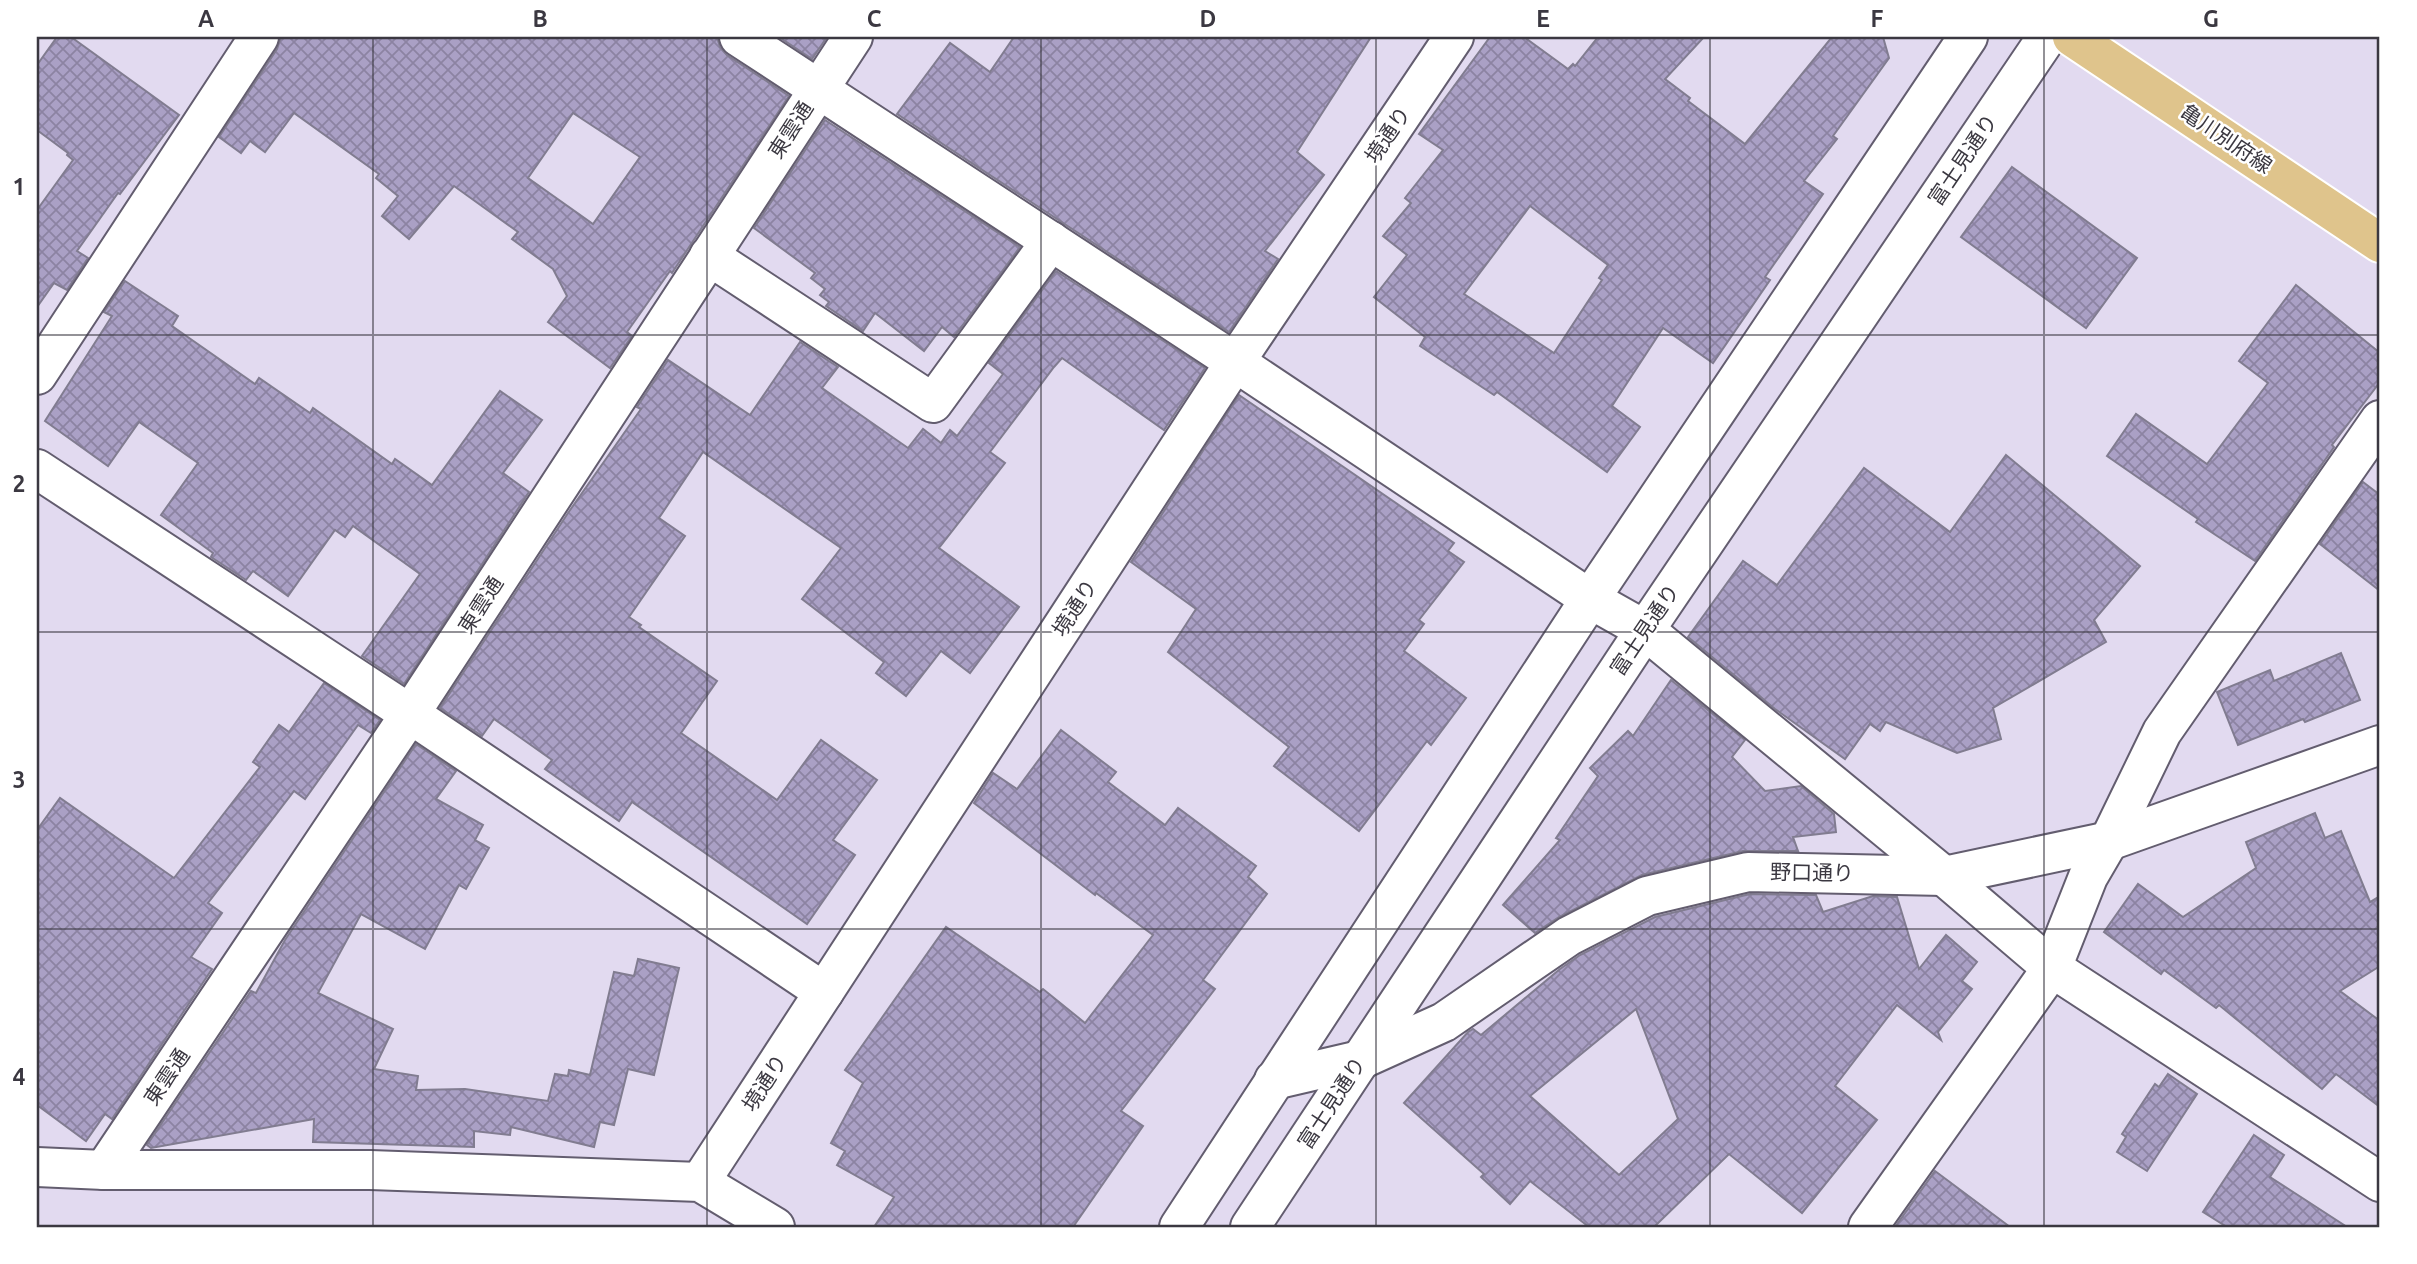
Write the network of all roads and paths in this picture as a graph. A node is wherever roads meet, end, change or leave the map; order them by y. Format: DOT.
graph roads {
  1 [pos="259,37"];
  2 [pos="738,37"];
  3 [pos="853,37"];
  4 [pos="1454,37"];
  5 [pos="1968,37"];
  6 [pos="2047,37"];
  7 [pos="2072,37"];
  8 [pos="817,89"];
  9 [pos="1051,241"];
  10 [pos="2380,243"];
  11 [pos="709,256"];
  12 [pos="1235,362"];
  13 [pos="37,374"];
  14 [pos="2380,420"];
  15 [pos="37,469"];
  16 [pos="1590,599"];
  17 [pos="1645,630"];
  18 [pos="411,714"];
  19 [pos="2380,745"];
  20 [pos="2109,841"];
  21 [pos="1944,876"];
  22 [pos="2052,968"];
  23 [pos="824,992"];
  24 [pos="1360,1060"];
  25 [pos="1274,1080"];
  26 [pos="37,1167"];
  27 [pos="104,1170"];
  28 [pos="700,1182"];
  29 [pos="2380,1182"];
  30 [pos="775,1227"];
  31 [pos="1179,1227"];
  32 [pos="1250,1227"];
  33 [pos="1868,1227"];
  1 -- 13 [label="street"];
  2 -- 8 [label="street"];
  3 -- 8 [label="street, 東雲通"];
  4 -- 12 [label="street, 境通り"];
  5 -- 16 [label="street"];
  6 -- 17 [label="street, 富士見通り"];
  7 -- 10 [label="main road, 亀川別府線"];
  8 -- 9 [label="street"];
  8 -- 11 [label="street, 東雲通"];
  9 -- 11 [label="street"];
  9 -- 12 [label="street"];
  11 -- 18 [label="street, 東雲通"];
  12 -- 16 [label="street"];
  12 -- 23 [label="street, 境通り"];
  14 -- 20 [label="street"];
  15 -- 18 [label="street"];
  16 -- 17 [label="street"];
  16 -- 25 [label="street"];
  17 -- 21 [label="street"];
  17 -- 24 [label="street, 富士見通り"];
  18 -- 23 [label="street"];
  18 -- 27 [label="street, 東雲通"];
  19 -- 20 [label="street, 野口通り"];
  20 -- 21 [label="street, 野口通り"];
  20 -- 22 [label="street"];
  21 -- 22 [label="street"];
  21 -- 24 [label="street, 野口通り"];
  22 -- 29 [label="street"];
  22 -- 33 [label="street"];
  23 -- 28 [label="street, 境通り"];
  24 -- 25 [label="street, 野口通り"];
  24 -- 32 [label="street, 富士見通り"];
  25 -- 31 [label="street"];
  26 -- 27 [label="street"];
  27 -- 28 [label="street"];
  28 -- 30 [label="street"];
}
